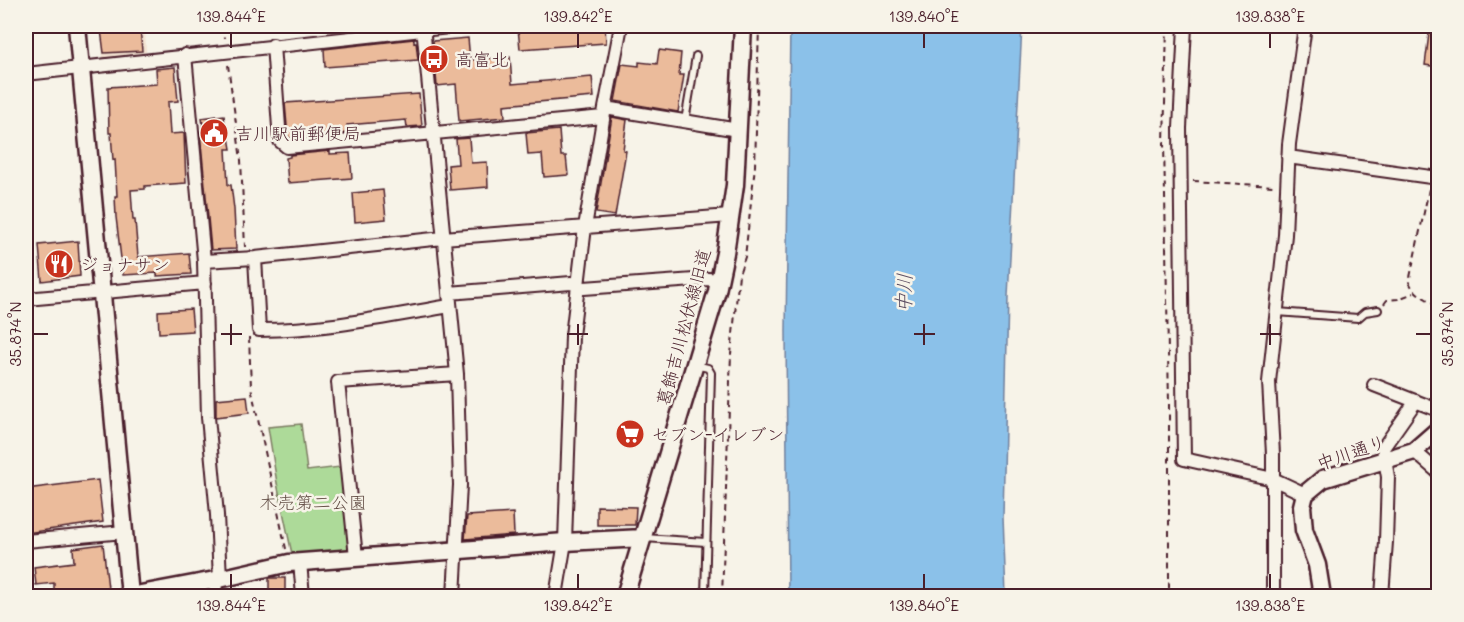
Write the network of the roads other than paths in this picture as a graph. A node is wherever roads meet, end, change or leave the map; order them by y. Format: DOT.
graph roads {
  1 [pos="77,26"];
  2 [pos="458,26"];
  3 [pos="621,26"];
  4 [pos="743,26"];
  5 [pos="1185,26"];
  6 [pos="1305,26"];
  7 [pos="423,27"];
  8 [pos="273,45"];
  9 [pos="185,55"];
  10 [pos="696,56"];
  11 [pos="81,69"];
  12 [pos="26,74"];
  13 [pos="604,112"];
  14 [pos="685,121"];
  15 [pos="738,130"];
  16 [pos="433,134"];
  17 [pos="1288,157"];
  18 [pos="1435,178"];
  19 [pos="730,216"];
  20 [pos="585,227"];
  21 [pos="443,238"];
  22 [pos="255,258"];
  23 [pos="204,261"];
  24 [pos="719,280"];
  25 [pos="206,283"];
  26 [pos="578,285"];
  27 [pos="101,291"];
  28 [pos="449,293"];
  29 [pos="26,299"];
  30 [pos="450,306"];
  31 [pos="1378,310"];
  32 [pos="1277,312"];
  33 [pos="695,365"];
  34 [pos="457,374"];
  35 [pos="1374,385"];
  36 [pos="1416,401"];
  37 [pos="1438,410"];
  38 [pos="1438,430"];
  39 [pos="1414,451"];
  40 [pos="1384,461"];
  41 [pos="1438,472"];
  42 [pos="1273,479"];
  43 [pos="1305,494"];
  44 [pos="124,532"];
  45 [pos="643,538"];
  46 [pos="26,541"];
  47 [pos="565,542"];
  48 [pos="706,542"];
  49 [pos="456,550"];
  50 [pos="356,558"];
  51 [pos="300,562"];
  52 [pos="217,585"];
  53 [pos="130,596"];
  54 [pos="303,597"];
  55 [pos="454,597"];
  56 [pos="556,597"];
  57 [pos="625,597"];
  58 [pos="705,597"];
  59 [pos="1273,597"];
  60 [pos="1322,597"];
  61 [pos="1382,597"];
  1 -- 11 [label="street"];
  2 -- 7 [label="street"];
  3 -- 13 [label="street"];
  4 -- 15 [label="street, 葛飾吉川松伏線旧道"];
  5 -- 42 [label="street"];
  6 -- 17 [label="street"];
  7 -- 8 [label="street"];
  7 -- 16 [label="street"];
  8 -- 9 [label="street"];
  8 -- 16 [label="street"];
  9 -- 11 [label="street"];
  9 -- 23 [label="street"];
  10 -- 14 [label="lane"];
  11 -- 12 [label="street"];
  11 -- 27 [label="street"];
  13 -- 14 [label="street"];
  13 -- 16 [label="street"];
  13 -- 20 [label="street"];
  14 -- 15 [label="street"];
  15 -- 19 [label="street, 葛飾吉川松伏線旧道"];
  16 -- 21 [label="street"];
  17 -- 18 [label="street"];
  17 -- 32 [label="street"];
  19 -- 20 [label="street"];
  19 -- 24 [label="street, 葛飾吉川松伏線旧道"];
  20 -- 21 [label="street"];
  20 -- 26 [label="street"];
  21 -- 22 [label="street"];
  21 -- 28 [label="street"];
  22 -- 23 [label="street"];
  22 -- 30 [label="street"];
  23 -- 25 [label="street"];
  24 -- 26 [label="street"];
  24 -- 33 [label="street, 葛飾吉川松伏線旧道"];
  25 -- 27 [label="street"];
  25 -- 52 [label="street"];
  26 -- 28 [label="street"];
  26 -- 47 [label="street"];
  27 -- 29 [label="street"];
  27 -- 44 [label="street"];
  28 -- 30 [label="street"];
  30 -- 34 [label="street"];
  31 -- 32 [label="lane"];
  32 -- 42 [label="street"];
  33 -- 45 [label="street, 葛飾吉川松伏線旧道"];
  33 -- 48 [label="lane"];
  34 -- 49 [label="street"];
  34 -- 50 [label="street"];
  35 -- 36 [label="street"];
  36 -- 37 [label="street"];
  36 -- 40 [label="street"];
  38 -- 39 [label="street, 中川通り"];
  39 -- 40 [label="street, 中川通り"];
  39 -- 41 [label="street"];
  40 -- 43 [label="street, 中川通り"];
  40 -- 61 [label="street"];
  42 -- 43 [label="street"];
  42 -- 59 [label="street"];
  43 -- 60 [label="street, 中川通り"];
  44 -- 46 [label="street"];
  44 -- 53 [label="street"];
  45 -- 47 [label="street"];
  45 -- 48 [label="lane"];
  45 -- 57 [label="street, 葛飾吉川松伏線旧道"];
  47 -- 49 [label="street"];
  47 -- 56 [label="street"];
  48 -- 58 [label="lane"];
  49 -- 50 [label="street"];
  49 -- 55 [label="street"];
  50 -- 51 [label="street"];
  51 -- 52 [label="street"];
  51 -- 54 [label="street"];
  52 -- 53 [label="street"];
}
